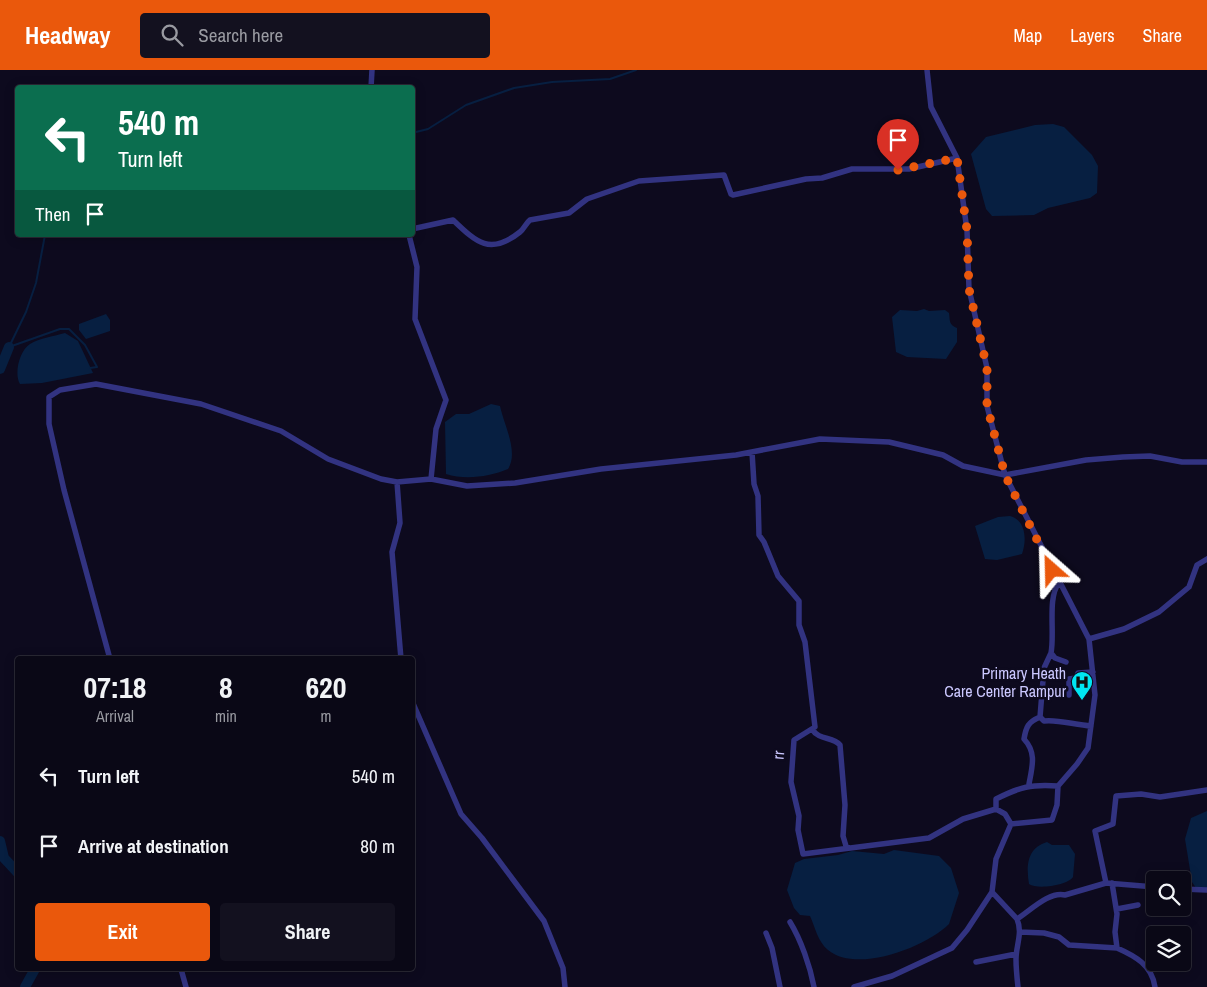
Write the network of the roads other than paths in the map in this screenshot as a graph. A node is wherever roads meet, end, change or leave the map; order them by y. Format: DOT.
graph roads {
  1 [pos="372,70"];
  2 [pos="926,70"];
  3 [pos="371,85"];
  4 [pos="957,158"];
  5 [pos="415,228"];
  6 [pos="410,237"];
  7 [pos="752,452"];
  8 [pos="1207,462"];
  9 [pos="1005,475"];
  10 [pos="431,480"];
  11 [pos="397,482"];
  12 [pos="1207,559"];
  13 [pos="1059,583"];
  14 [pos="1089,639"];
  15 [pos="1051,653"];
  16 [pos="109,656"];
  17 [pos="401,656"];
  18 [pos="1066,662"];
  19 [pos="1093,672"];
  20 [pos="1069,695"];
  21 [pos="415,708"];
  22 [pos="1040,717"];
  23 [pos="1091,726"];
  24 [pos="812,729"];
  25 [pos="1029,784"];
  26 [pos="1058,786"];
  27 [pos="1207,790"];
  28 [pos="996,808"];
  29 [pos="1011,824"];
  30 [pos="849,848"];
  31 [pos="1109,883"];
  32 [pos="1146,886"];
  33 [pos="1191,889"];
  34 [pos="1207,890"];
  35 [pos="992,892"];
  36 [pos="1138,904"];
  37 [pos="1116,909"];
  38 [pos="1017,919"];
  39 [pos="790,922"];
  40 [pos="1020,932"];
  41 [pos="766,933"];
  42 [pos="1117,948"];
  43 [pos="1016,954"];
  44 [pos="976,962"];
  45 [pos="182,971"];
  46 [pos="186,987"];
  47 [pos="565,987"];
  48 [pos="780,987"];
  49 [pos="814,987"];
  50 [pos="854,987"];
  51 [pos="1018,987"];
  52 [pos="1155,987"];
  1 -- 3 [label="street"];
  2 -- 4 [label="street"];
  4 -- 5 [label="street"];
  4 -- 9 [label="street"];
  6 -- 10 [label="street"];
  7 -- 9 [label="street"];
  7 -- 10 [label="street"];
  7 -- 24 [label="street"];
  8 -- 9 [label="street"];
  9 -- 13 [label="street"];
  10 -- 11 [label="street"];
  11 -- 16 [label="street"];
  11 -- 17 [label="street"];
  12 -- 14 [label="street"];
  13 -- 14 [label="street"];
  13 -- 15 [label="street"];
  14 -- 19 [label="street"];
  15 -- 18 [label="street"];
  15 -- 22 [label="street"];
  19 -- 20 [label="street"];
  19 -- 23 [label="street"];
  21 -- 47 [label="street"];
  22 -- 23 [label="street"];
  22 -- 25 [label="street"];
  23 -- 26 [label="street"];
  24 -- 30 [label="street"];
  24 -- 30 [label="street, rr"];
  25 -- 26 [label="street"];
  25 -- 28 [label="street"];
  26 -- 29 [label="street"];
  27 -- 31 [label="street"];
  28 -- 29 [label="street"];
  28 -- 30 [label="street, rr"];
  29 -- 35 [label="street"];
  31 -- 32 [label="street"];
  31 -- 37 [label="street"];
  31 -- 38 [label="street"];
  33 -- 34 [label="street"];
  35 -- 38 [label="street"];
  35 -- 50 [label="street"];
  36 -- 37 [label="street"];
  37 -- 42 [label="street"];
  38 -- 40 [label="street"];
  39 -- 49 [label="street"];
  40 -- 42 [label="street"];
  40 -- 43 [label="street"];
  41 -- 48 [label="street"];
  42 -- 52 [label="street"];
  43 -- 44 [label="street"];
  43 -- 51 [label="street"];
  45 -- 46 [label="street"];
}
